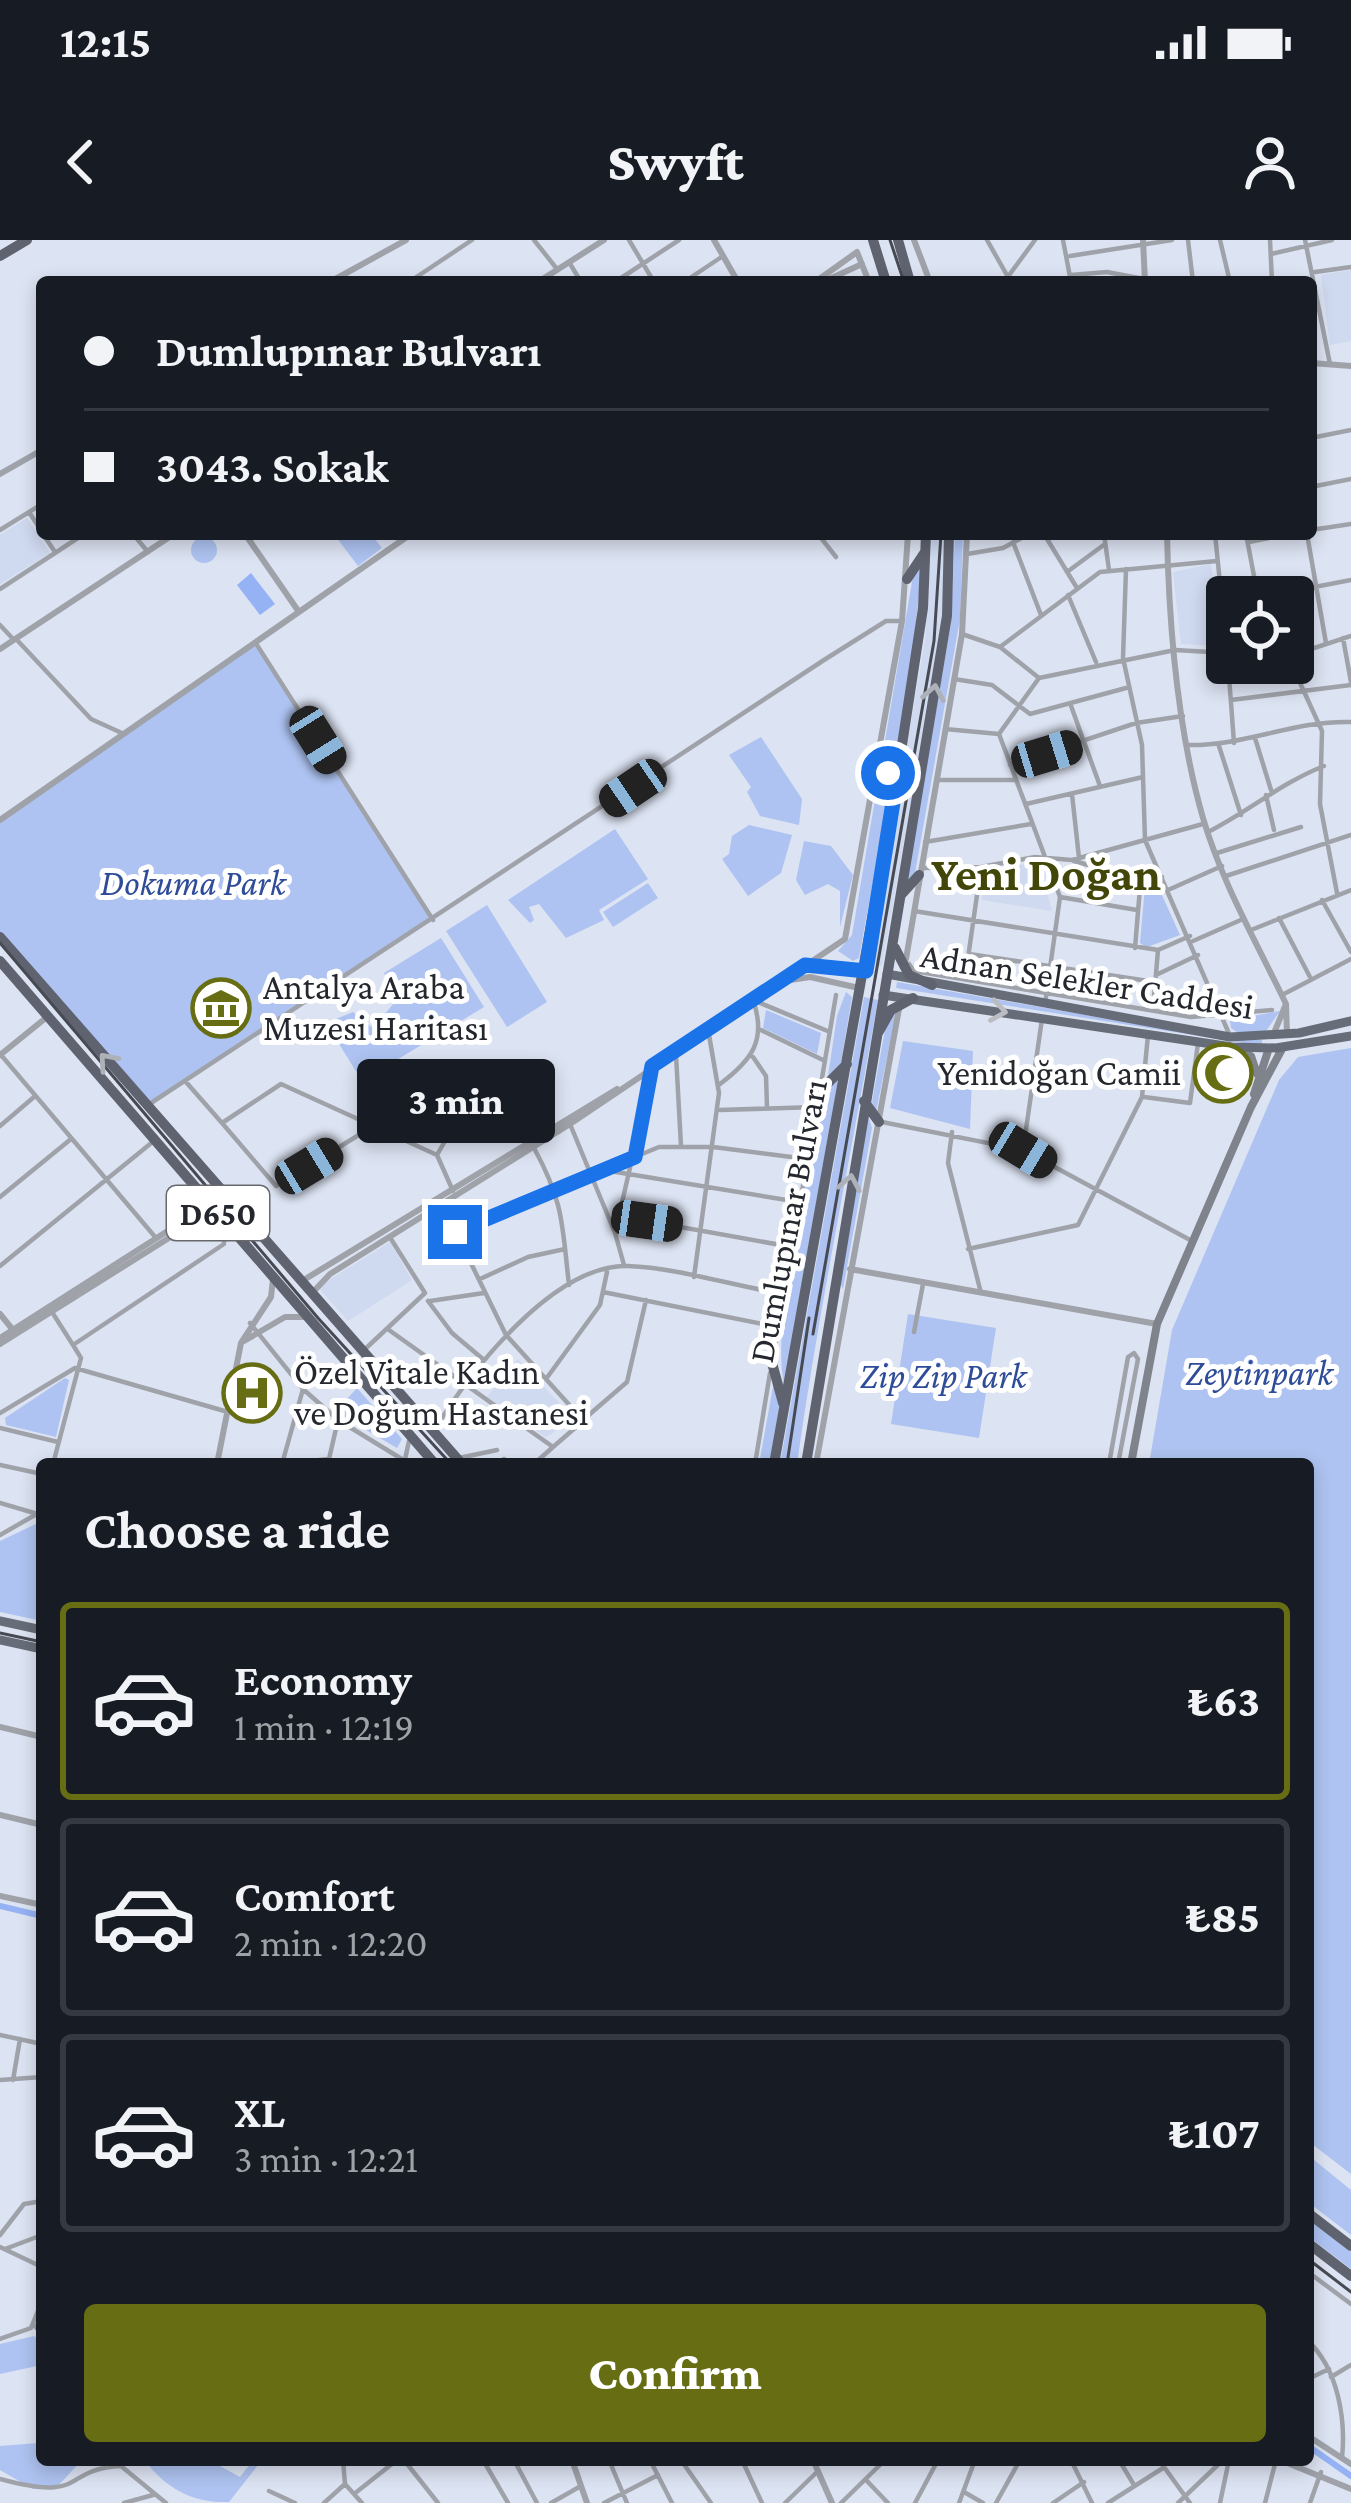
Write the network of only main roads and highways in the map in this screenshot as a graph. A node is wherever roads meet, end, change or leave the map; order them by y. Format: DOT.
graph roads {
  1 [pos="27,240"];
  2 [pos="873,240"];
  3 [pos="898,240"];
  4 [pos="0,256"];
  5 [pos="884,276"];
  6 [pos="908,276"];
  7 [pos="926,540"];
  8 [pos="950,540"];
  9 [pos="926,550"];
  10 [pos="907,579"];
  11 [pos="882,750"];
  12 [pos="894,796"];
  13 [pos="920,871"];
  14 [pos="898,898"];
  15 [pos="893,935"];
  16 [pos="0,937"];
  17 [pos="0,961"];
  18 [pos="866,971"];
  19 [pos="887,974"];
  20 [pos="932,986"];
  21 [pos="863,989"];
  22 [pos="883,995"];
  23 [pos="51,998"];
  24 [pos="913,998"];
  25 [pos="47,1017"];
  26 [pos="1351,1021"];
  27 [pos="1287,1034"];
  28 [pos="1273,1035"];
  29 [pos="1351,1036"];
  30 [pos="874,1041"];
  31 [pos="1231,1042"];
  32 [pos="1283,1047"];
  33 [pos="1269,1048"];
  34 [pos="849,1061"];
  35 [pos="1258,1079"];
  36 [pos="819,1092"];
  37 [pos="864,1101"];
  38 [pos="1251,1108"];
  39 [pos="879,1122"];
  40 [pos="838,1280"];
  41 [pos="844,1299"];
  42 [pos="772,1364"];
  43 [pos="784,1406"];
  44 [pos="429,1458"];
  45 [pos="456,1458"];
  46 [pos="775,1458"];
  47 [pos="807,1458"];
  48 [pos="1132,1458"];
  49 [pos="0,1621"];
  50 [pos="36,1629"];
  51 [pos="0,1640"];
  52 [pos="36,1648"];
  53 [pos="1314,2218"];
  54 [pos="1351,2246"];
  55 [pos="1314,2248"];
  56 [pos="1351,2276"];
  1 -- 4 [label="highway"];
  2 -- 5 [label="highway"];
  3 -- 6 [label="highway"];
  7 -- 9 [label="highway, Dumlupınar Bulvarı"];
  14 -- 8 [label="highway, Dumlupınar Bulvarı, one-way"];
  9 -- 10 [label="highway"];
  9 -- 12 [label="highway, Dumlupınar Bulvarı"];
  11 -- 12 [label="highway"];
  12 -- 18 [label="highway, Dumlupınar Bulvarı"];
  13 -- 14 [label="highway"];
  14 -- 15 [label="highway, Dumlupınar Bulvarı"];
  15 -- 19 [label="highway, Dumlupınar Bulvarı"];
  15 -- 20 [label="highway"];
  16 -- 23 [label="highway, D650"];
  17 -- 25 [label="highway, D650"];
  18 -- 19 [label="highway"];
  18 -- 21 [label="highway, Dumlupınar Bulvarı"];
  19 -- 20 [label="main road, Adnan Selekler Caddesi"];
  19 -- 22 [label="highway, Dumlupınar Bulvarı"];
  20 -- 31 [label="main road, Adnan Selekler Caddesi"];
  21 -- 22 [label="highway"];
  21 -- 34 [label="highway, Dumlupınar Bulvarı"];
  22 -- 24 [label="main road, Adnan Selekler Caddesi"];
  22 -- 30 [label="highway, Dumlupınar Bulvarı"];
  23 -- 25 [label="highway"];
  45 -- 23 [label="highway, D650, one-way"];
  24 -- 30 [label="highway"];
  24 -- 31 [label="main road, Adnan Selekler Caddesi, one-way"];
  25 -- 44 [label="highway, D650"];
  26 -- 27 [label="main road, Adnan Selekler Caddesi"];
  27 -- 28 [label="main road, Adnan Selekler Caddesi"];
  27 -- 32 [label="main road"];
  28 -- 31 [label="main road, Adnan Selekler Caddesi"];
  28 -- 33 [label="main road"];
  29 -- 32 [label="main road, Adnan Selekler Caddesi"];
  30 -- 37 [label="highway, Dumlupınar Bulvarı"];
  31 -- 33 [label="main road, Adnan Selekler Caddesi"];
  31 -- 35 [label="main road, Adnan Selekler Caddesi"];
  32 -- 33 [label="main road, Adnan Selekler Caddesi"];
  32 -- 38 [label="main road, Adnan Selekler Caddesi"];
  33 -- 35 [label="main road, Adnan Selekler Caddesi"];
  34 -- 36 [label="highway"];
  34 -- 43 [label="highway, Dumlupınar Bulvarı"];
  35 -- 38 [label="main road, Adnan Selekler Caddesi"];
  37 -- 39 [label="highway"];
  40 -- 37 [label="highway, Dumlupınar Bulvarı, one-way"];
  38 -- 48 [label="main road, Adnan Selekler Caddesi"];
  40 -- 41 [label="highway"];
  40 -- 47 [label="highway, Dumlupınar Bulvarı"];
  42 -- 43 [label="highway"];
  43 -- 46 [label="highway, Dumlupınar Bulvarı"];
  49 -- 50 [label="main road"];
  51 -- 52 [label="main road"];
  53 -- 54 [label="highway"];
  55 -- 56 [label="highway"];
}
